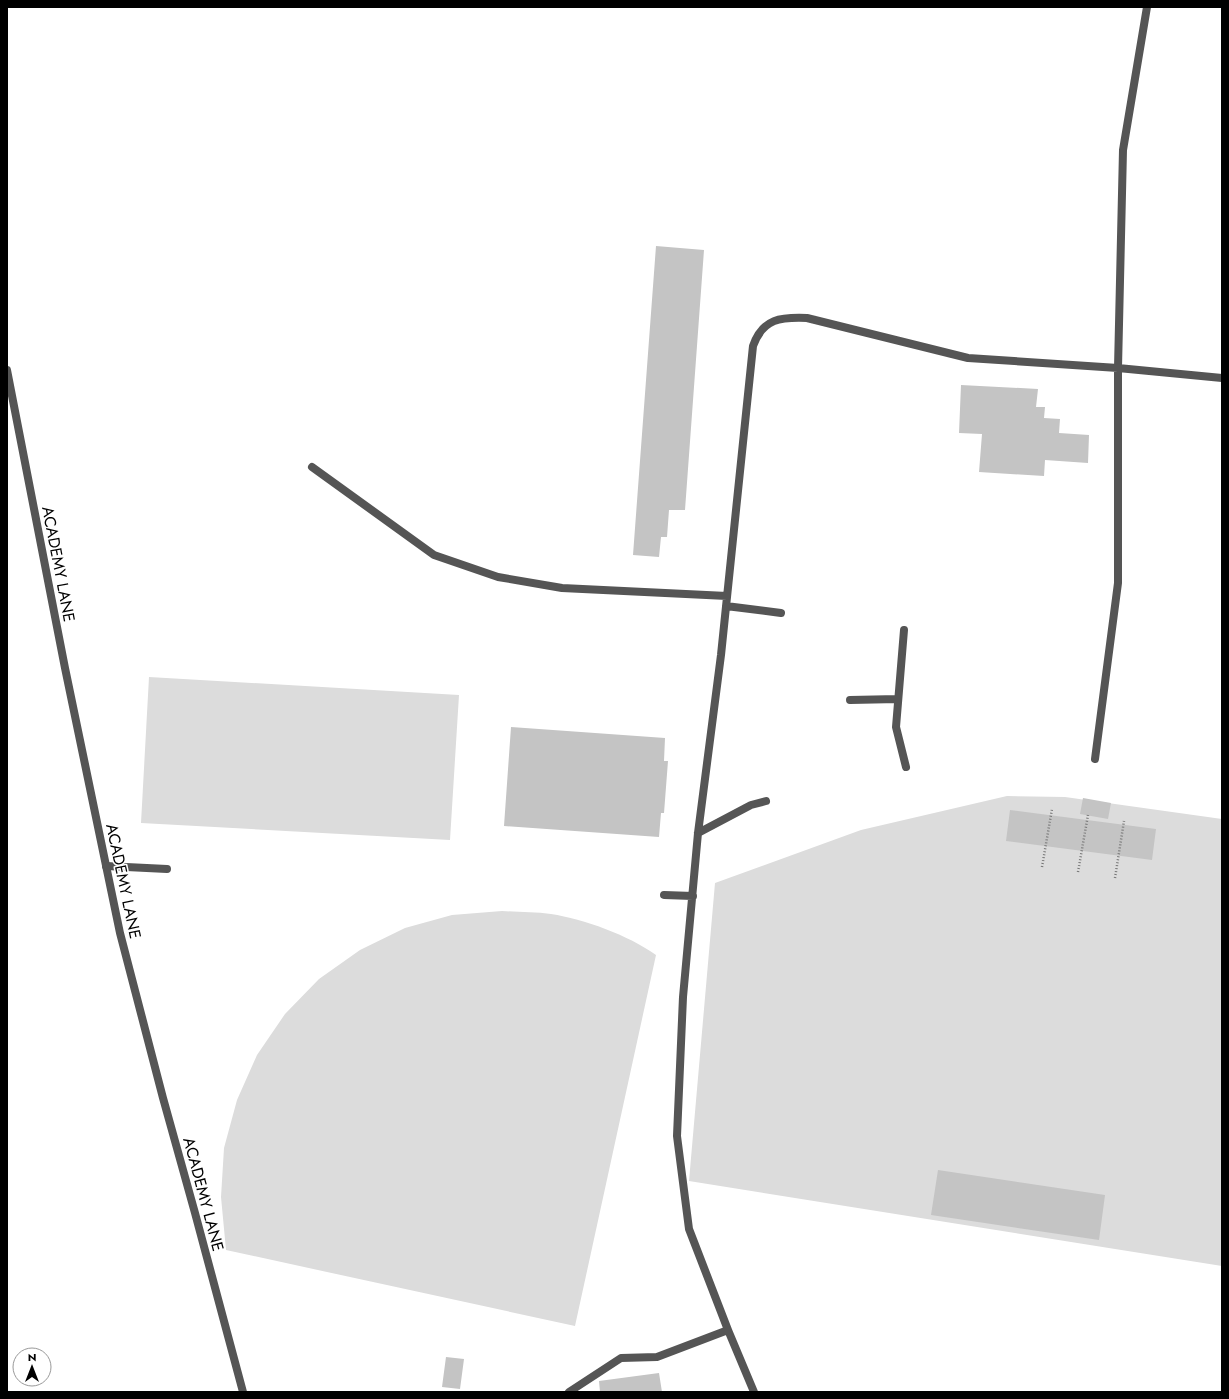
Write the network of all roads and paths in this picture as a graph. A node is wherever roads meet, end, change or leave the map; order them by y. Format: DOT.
graph roads {
  1 [pos="1148,7"];
  2 [pos="1118,368"];
  3 [pos="7,370"];
  4 [pos="1222,378"];
  5 [pos="312,467"];
  6 [pos="727,596"];
  7 [pos="726,606"];
  8 [pos="781,613"];
  9 [pos="904,630"];
  10 [pos="898,698"];
  11 [pos="850,700"];
  12 [pos="1095,759"];
  13 [pos="906,767"];
  14 [pos="766,801"];
  15 [pos="1052,809"];
  16 [pos="1088,815"];
  17 [pos="1124,821"];
  18 [pos="698,833"];
  19 [pos="106,866"];
  20 [pos="1042,867"];
  21 [pos="167,869"];
  22 [pos="1078,872"];
  23 [pos="1115,878"];
  24 [pos="664,895"];
  25 [pos="692,896"];
  26 [pos="728,1330"];
  27 [pos="243,1392"];
  28 [pos="569,1392"];
  29 [pos="754,1392"];
  1 -- 2 [label="street"];
  2 -- 4 [label="street"];
  2 -- 6 [label="street"];
  2 -- 12 [label="street"];
  3 -- 19 [label="street, ACADEMY LANE"];
  5 -- 6 [label="street"];
  6 -- 7 [label="street"];
  7 -- 8 [label="street"];
  7 -- 18 [label="street"];
  9 -- 10 [label="street"];
  10 -- 11 [label="street"];
  10 -- 13 [label="street"];
  14 -- 18 [label="street"];
  15 -- 20 [label="path"];
  16 -- 22 [label="path"];
  17 -- 23 [label="path"];
  18 -- 25 [label="street"];
  19 -- 21 [label="street"];
  19 -- 27 [label="street, ACADEMY LANE"];
  24 -- 25 [label="street"];
  25 -- 26 [label="street"];
  26 -- 28 [label="street"];
  26 -- 29 [label="street"];
}
